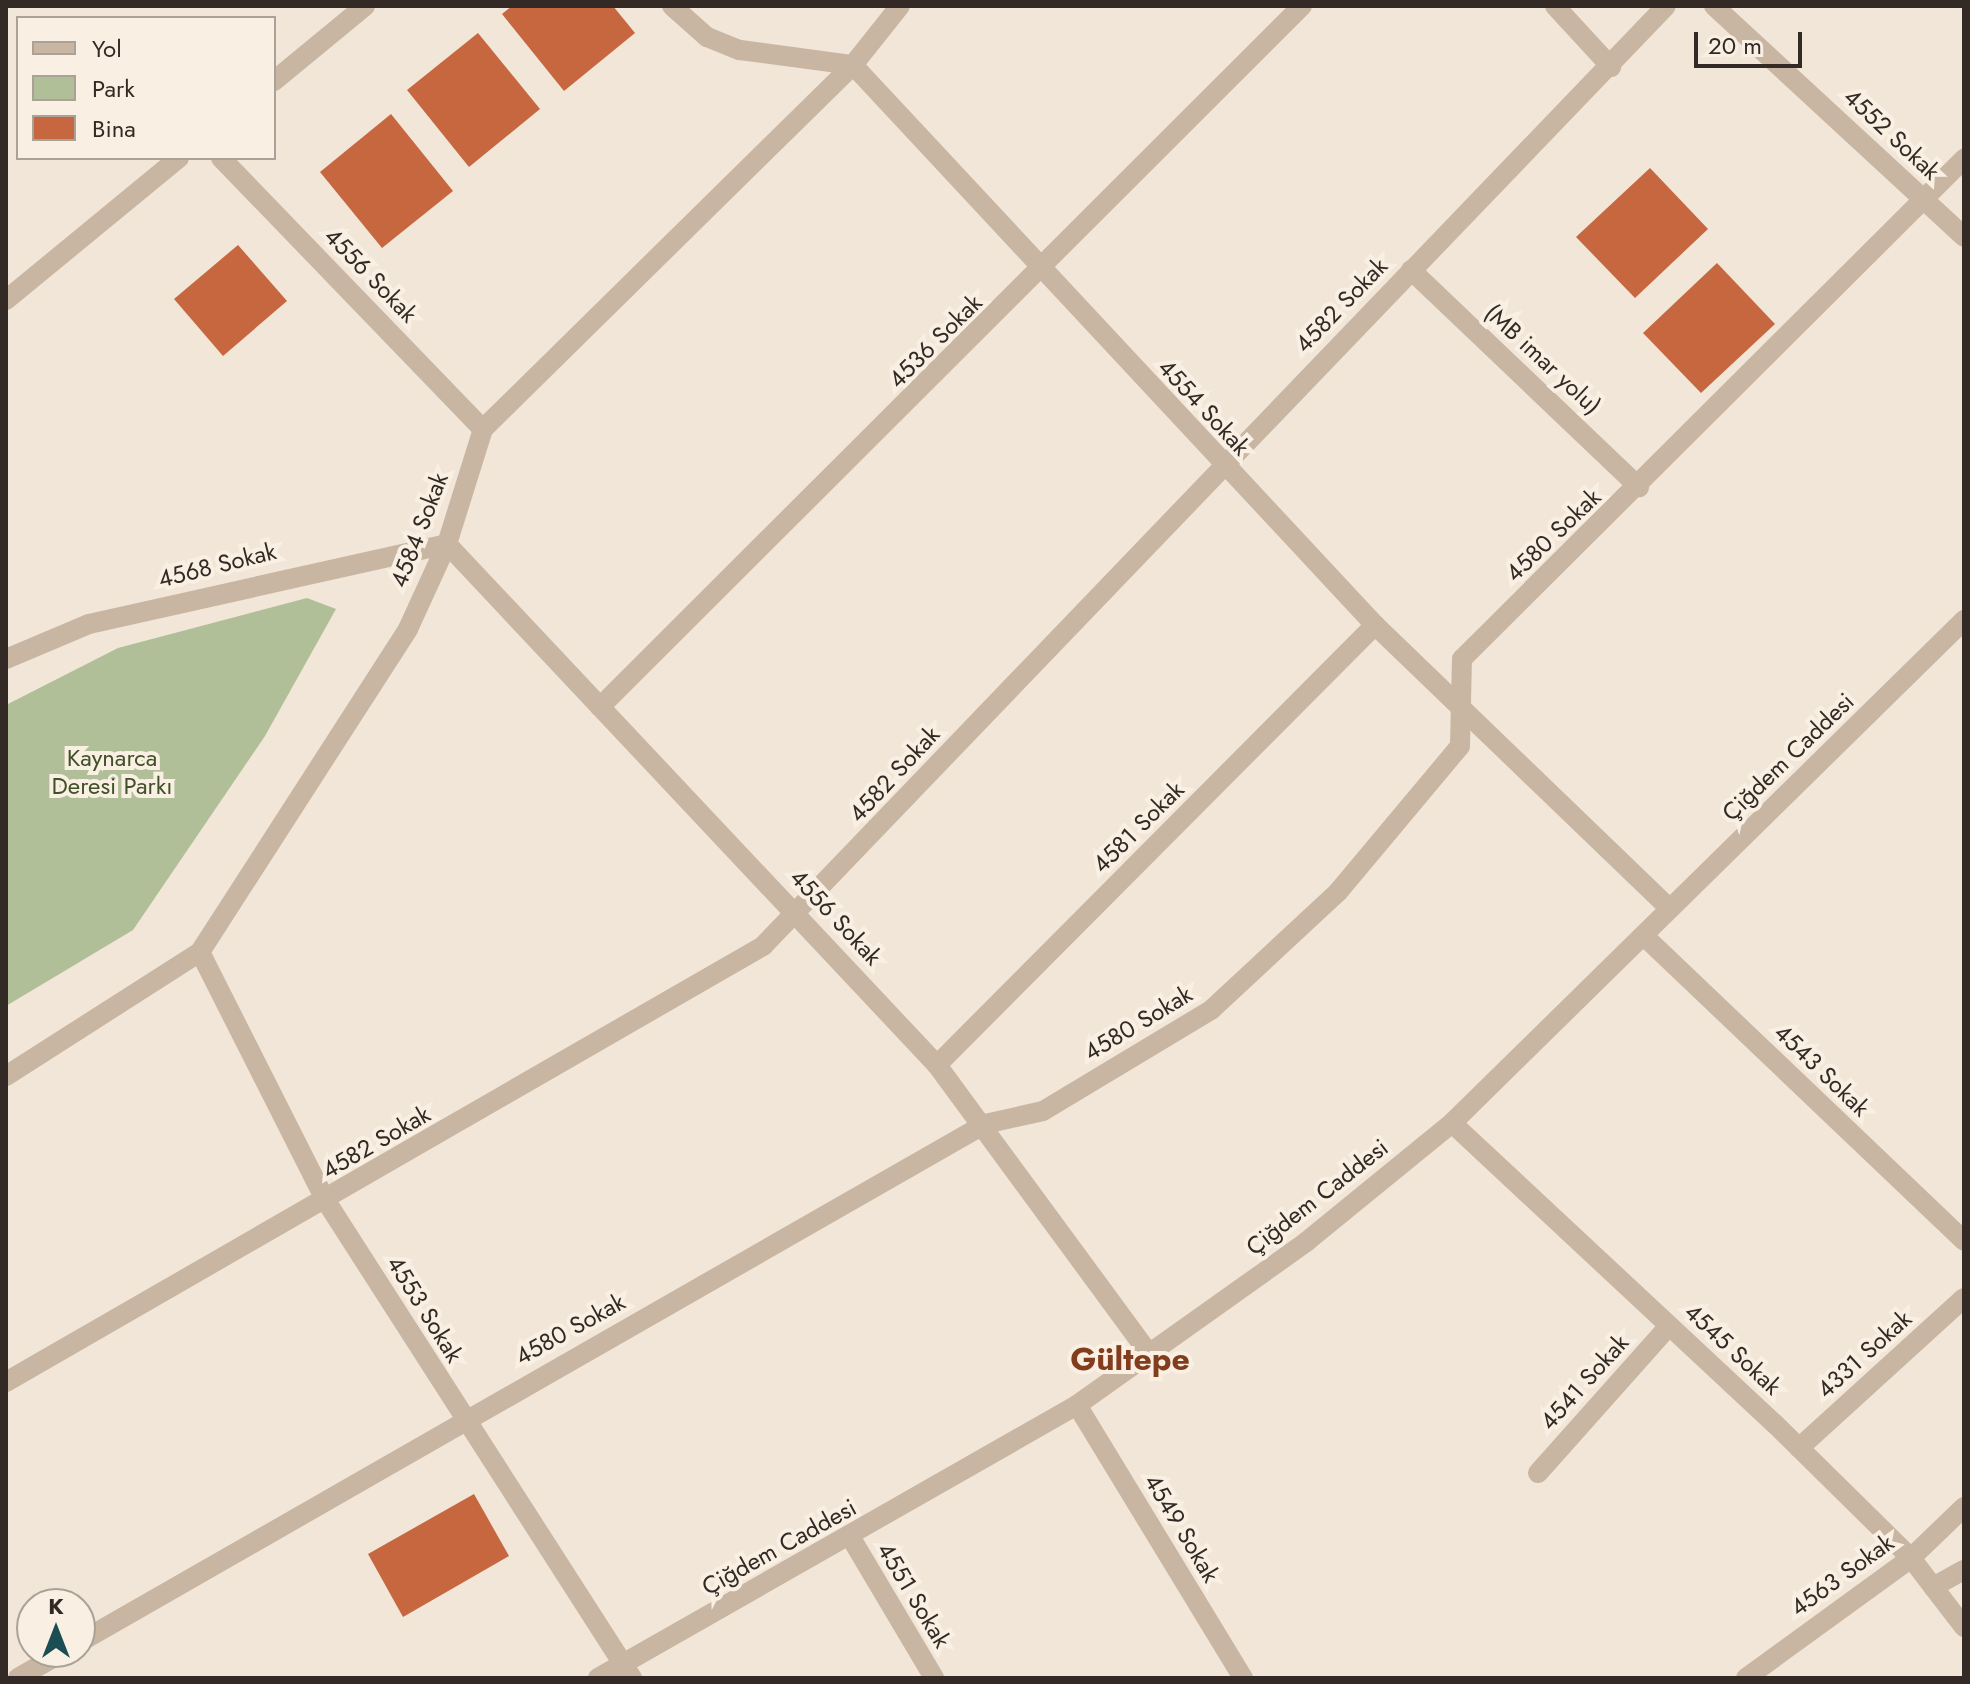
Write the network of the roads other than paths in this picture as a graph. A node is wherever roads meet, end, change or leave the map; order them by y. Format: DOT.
graph roads {
  1 [pos="365,6"];
  2 [pos="672,6"];
  3 [pos="900,6"];
  4 [pos="1302,6"];
  5 [pos="1555,6"];
  6 [pos="1666,6"];
  7 [pos="1714,6"];
  8 [pos="853,65"];
  9 [pos="1611,67"];
  10 [pos="276,79"];
  11 [pos="1964,159"];
  12 [pos="177,160"];
  13 [pos="223,160"];
  14 [pos="1925,199"];
  15 [pos="1964,237"];
  16 [pos="1411,270"];
  17 [pos="1044,271"];
  18 [pos="6,300"];
  19 [pos="483,429"];
  20 [pos="1222,466"];
  21 [pos="1639,487"];
  22 [pos="447,544"];
  23 [pos="1964,620"];
  24 [pos="1375,625"];
  25 [pos="6,659"];
  26 [pos="1456,702"];
  27 [pos="600,707"];
  28 [pos="1670,909"];
  29 [pos="798,913"];
  30 [pos="1644,936"];
  31 [pos="200,952"];
  32 [pos="937,1065"];
  33 [pos="6,1076"];
  34 [pos="1452,1123"];
  35 [pos="985,1124"];
  36 [pos="326,1201"];
  37 [pos="1964,1241"];
  38 [pos="1964,1298"];
  39 [pos="1669,1326"];
  40 [pos="1150,1355"];
  41 [pos="6,1382"];
  42 [pos="1077,1405"];
  43 [pos="464,1419"];
  44 [pos="1799,1448"];
  45 [pos="1538,1473"];
  46 [pos="1964,1507"];
  47 [pos="851,1538"];
  48 [pos="1911,1558"];
  49 [pos="1964,1570"];
  50 [pos="1933,1587"];
  51 [pos="1964,1627"];
  52 [pos="96,1633"];
  53 [pos="628,1670"];
  54 [pos="598,1678"];
  55 [pos="934,1678"];
  56 [pos="1243,1678"];
  57 [pos="1746,1678"];
  1 -- 10 [label="street"];
  2 -- 8 [label="street"];
  3 -- 8 [label="street, 4584 Sokak"];
  4 -- 17 [label="street, 4536 Sokak"];
  5 -- 9 [label="street"];
  6 -- 9 [label="street, 4582 Sokak"];
  7 -- 14 [label="street, 4552 Sokak"];
  8 -- 17 [label="street, 4554 Sokak"];
  8 -- 19 [label="street, 4584 Sokak"];
  9 -- 16 [label="street, 4582 Sokak"];
  11 -- 14 [label="street, 4580 Sokak"];
  12 -- 18 [label="street"];
  13 -- 19 [label="street, 4556 Sokak"];
  14 -- 15 [label="street, 4552 Sokak"];
  14 -- 21 [label="street, 4580 Sokak"];
  16 -- 20 [label="street, 4582 Sokak"];
  16 -- 21 [label="street, (MB imar yolu)"];
  17 -- 20 [label="street, 4554 Sokak"];
  17 -- 27 [label="street, 4536 Sokak"];
  19 -- 22 [label="street, 4584 Sokak"];
  20 -- 24 [label="street, 4554 Sokak"];
  20 -- 29 [label="street, 4582 Sokak"];
  21 -- 26 [label="street, 4580 Sokak"];
  22 -- 25 [label="street, 4568 Sokak"];
  22 -- 27 [label="street, 4556 Sokak"];
  22 -- 31 [label="street, 4584 Sokak"];
  23 -- 28 [label="street, Çiğdem Caddesi"];
  24 -- 26 [label="street, 4554 Sokak"];
  24 -- 32 [label="street, 4581 Sokak"];
  26 -- 28 [label="street, 4554 Sokak"];
  26 -- 35 [label="street, 4580 Sokak"];
  27 -- 29 [label="street, 4556 Sokak"];
  28 -- 30 [label="street, Çiğdem Caddesi"];
  29 -- 32 [label="street, 4556 Sokak"];
  29 -- 36 [label="street, 4582 Sokak"];
  30 -- 34 [label="street, Çiğdem Caddesi"];
  30 -- 37 [label="street, 4543 Sokak"];
  31 -- 33 [label="street, 4584 Sokak"];
  31 -- 36 [label="street, 4553 Sokak"];
  32 -- 35 [label="street, 4556 Sokak"];
  34 -- 39 [label="street, 4545 Sokak"];
  34 -- 40 [label="street, Çiğdem Caddesi"];
  35 -- 40 [label="street, 4556 Sokak"];
  35 -- 43 [label="street, 4580 Sokak"];
  36 -- 41 [label="street, 4582 Sokak"];
  36 -- 43 [label="street, 4553 Sokak"];
  38 -- 44 [label="street, 4331 Sokak"];
  39 -- 44 [label="street, 4545 Sokak"];
  39 -- 45 [label="street, 4541 Sokak"];
  40 -- 42 [label="street, Çiğdem Caddesi"];
  42 -- 47 [label="street, Çiğdem Caddesi"];
  42 -- 56 [label="street, 4549 Sokak"];
  43 -- 52 [label="street, 4580 Sokak"];
  43 -- 53 [label="street, 4553 Sokak"];
  44 -- 48 [label="street, 4545 Sokak"];
  46 -- 48 [label="street, 4563 Sokak"];
  47 -- 53 [label="street, Çiğdem Caddesi"];
  47 -- 55 [label="street, 4551 Sokak"];
  48 -- 50 [label="street, 4545 Sokak"];
  48 -- 57 [label="street, 4563 Sokak"];
  49 -- 50 [label="street"];
  50 -- 51 [label="street, 4545 Sokak"];
  53 -- 54 [label="street, Çiğdem Caddesi"];
}
